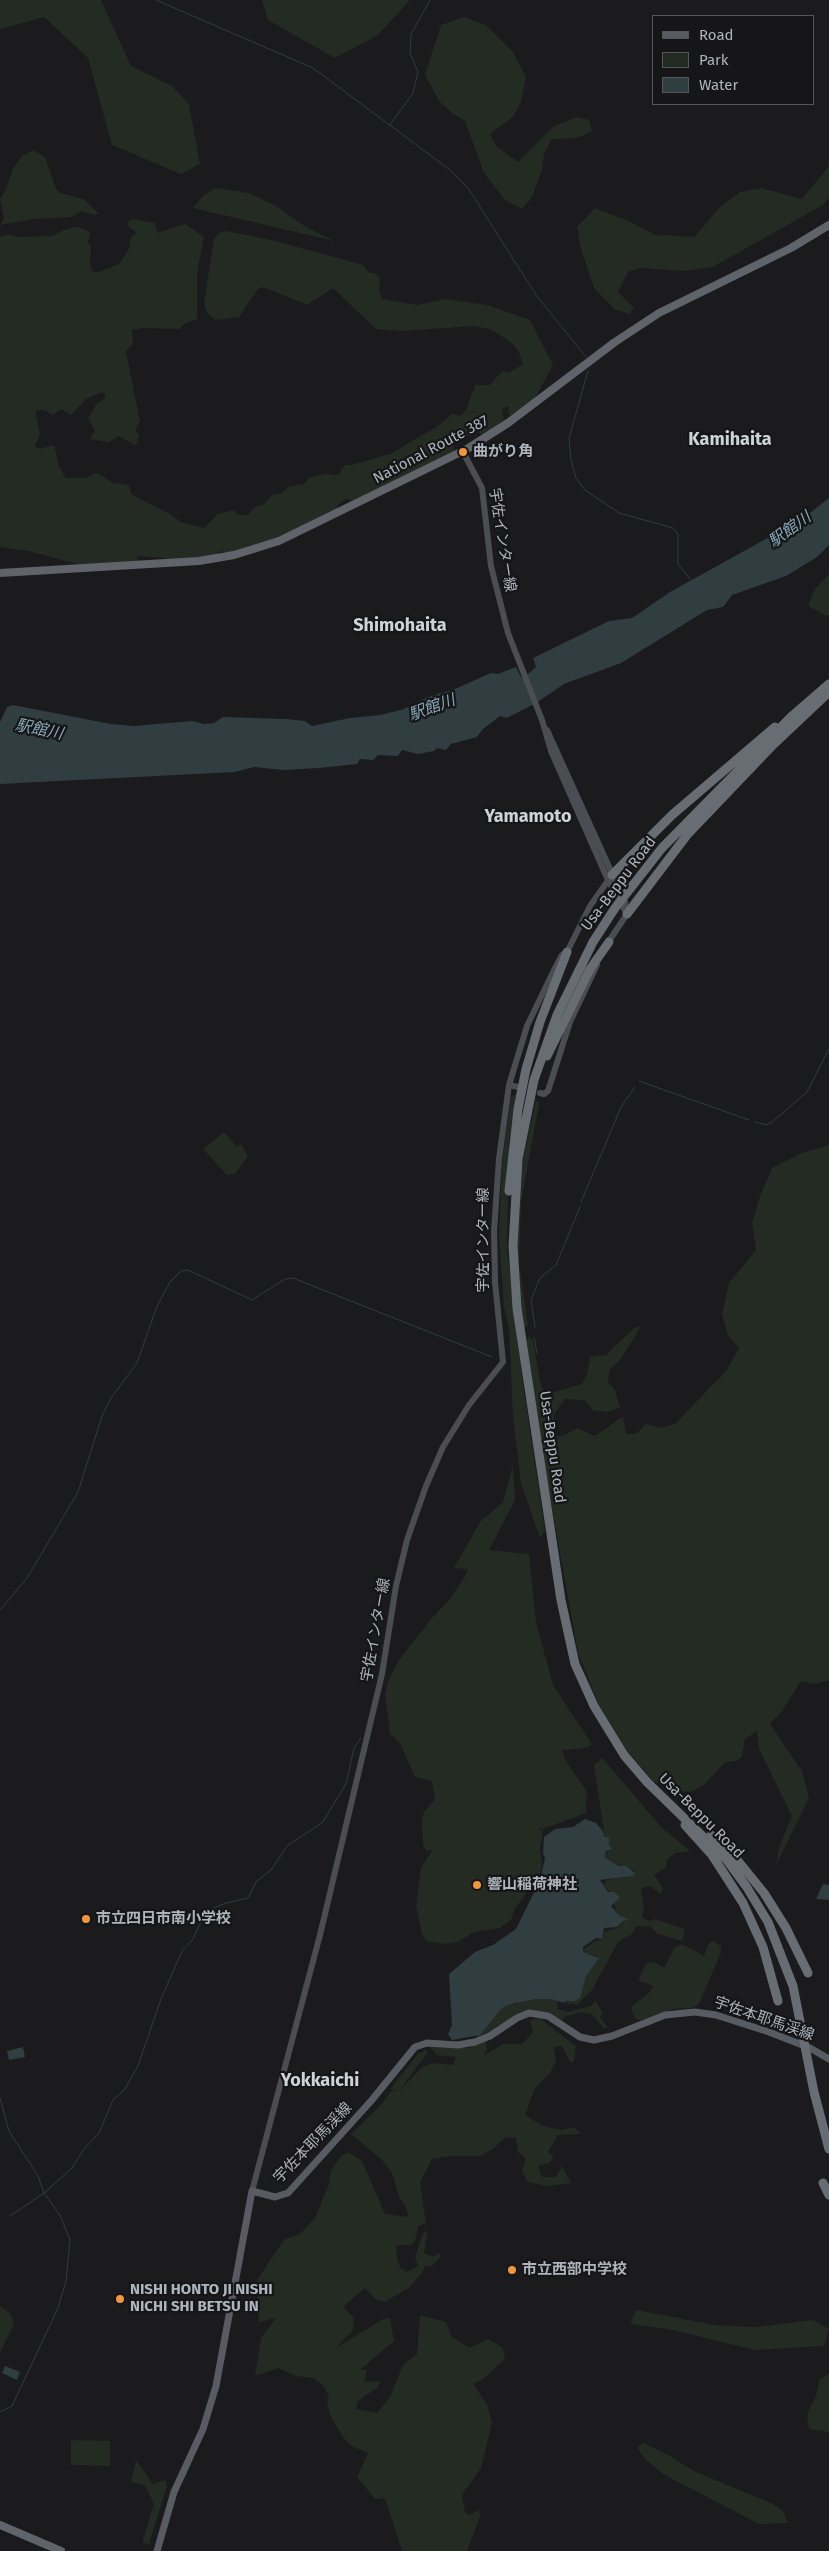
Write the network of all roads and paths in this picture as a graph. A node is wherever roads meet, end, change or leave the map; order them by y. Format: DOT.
graph roads {
  1 [pos="829,225"];
  2 [pos="463,452"];
  3 [pos="0,573"];
  4 [pos="829,683"];
  5 [pos="829,691"];
  6 [pos="761,748"];
  7 [pos="610,878"];
  8 [pos="627,914"];
  9 [pos="608,942"];
  10 [pos="567,952"];
  11 [pos="509,1085"];
  12 [pos="518,1087"];
  13 [pos="540,1093"];
  14 [pos="530,1099"];
  15 [pos="515,1276"];
  16 [pos="647,1782"];
  17 [pos="808,1973"];
  18 [pos="778,2001"];
  19 [pos="829,2059"];
  20 [pos="828,2146"];
  21 [pos="822,2183"];
  22 [pos="252,2190"];
  23 [pos="829,2195"];
  24 [pos="0,2524"];
  25 [pos="60,2551"];
  26 [pos="157,2551"];
  1 -- 2 [label="highway, National Route 387"];
  2 -- 3 [label="highway, National Route 387"];
  2 -- 7 [label="main road, 宇佐インター線"];
  4 -- 6 [label="highway, Usa-Beppu Road"];
  4 -- 7 [label="highway"];
  5 -- 6 [label="highway, Usa-Beppu Road"];
  5 -- 8 [label="highway"];
  6 -- 14 [label="highway, Usa-Beppu Road"];
  7 -- 8 [label="main road, 宇佐インター線"];
  7 -- 10 [label="main road, 宇佐インター線"];
  8 -- 9 [label="main road"];
  9 -- 13 [label="main road"];
  9 -- 14 [label="highway"];
  10 -- 11 [label="main road, 宇佐インター線"];
  10 -- 15 [label="highway"];
  11 -- 12 [label="main road"];
  11 -- 22 [label="main road, 宇佐インター線"];
  14 -- 15 [label="highway, Usa-Beppu Road"];
  15 -- 16 [label="highway, Usa-Beppu Road"];
  16 -- 17 [label="highway"];
  16 -- 18 [label="highway"];
  16 -- 20 [label="highway, Usa-Beppu Road"];
  19 -- 22 [label="main road, 宇佐本耶馬渓線"];
  21 -- 23 [label="highway"];
  22 -- 26 [label="main road"];
  24 -- 25 [label="highway"];
}
